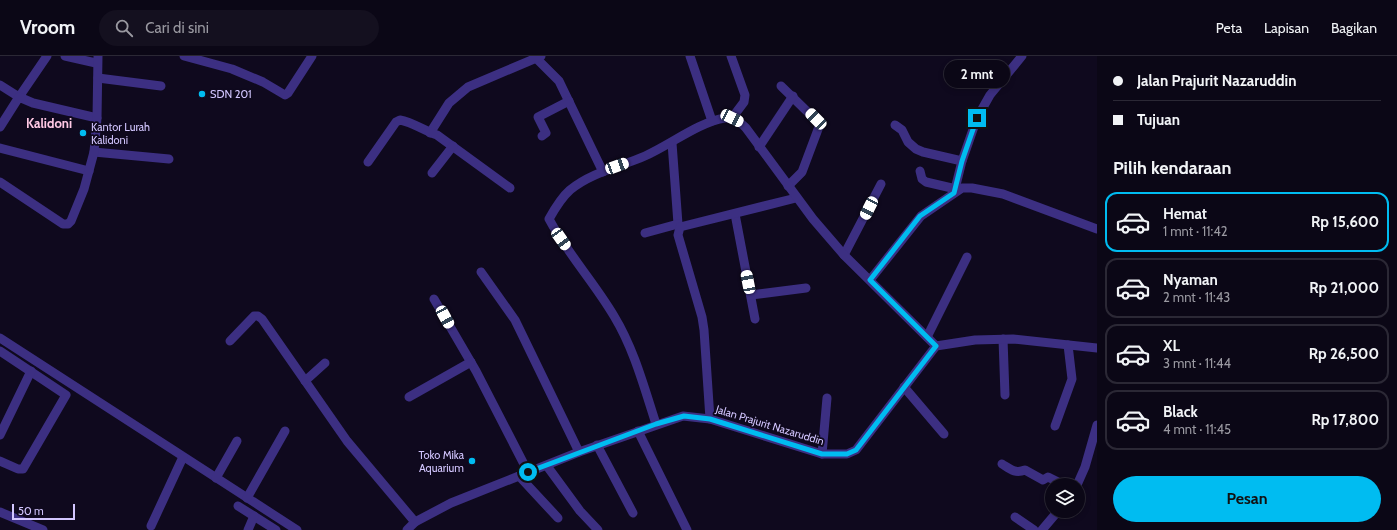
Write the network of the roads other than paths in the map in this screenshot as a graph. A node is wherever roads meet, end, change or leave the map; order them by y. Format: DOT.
graph roads {
  1 [pos="48,56"];
  2 [pos="65,56"];
  3 [pos="184,56"];
  4 [pos="312,56"];
  5 [pos="690,56"];
  6 [pos="731,56"];
  7 [pos="1022,56"];
  8 [pos="537,57"];
  9 [pos="97,59"];
  10 [pos="98,78"];
  11 [pos="0,85"];
  12 [pos="161,86"];
  13 [pos="781,86"];
  14 [pos="793,96"];
  15 [pos="19,97"];
  16 [pos="569,101"];
  17 [pos="97,118"];
  18 [pos="732,118"];
  19 [pos="712,121"];
  20 [pos="895,125"];
  21 [pos="0,127"];
  22 [pos="430,132"];
  23 [pos="542,136"];
  24 [pos="672,143"];
  25 [pos="453,146"];
  26 [pos="759,147"];
  27 [pos="0,148"];
  28 [pos="94,152"];
  29 [pos="169,159"];
  30 [pos="962,161"];
  31 [pos="368,162"];
  32 [pos="89,171"];
  33 [pos="920,171"];
  34 [pos="603,172"];
  35 [pos="432,173"];
  36 [pos="0,182"];
  37 [pos="881,184"];
  38 [pos="788,186"];
  39 [pos="510,188"];
  40 [pos="955,191"];
  41 [pos="796,198"];
  42 [pos="735,214"];
  43 [pos="679,225"];
  44 [pos="1097,229"];
  45 [pos="645,233"];
  46 [pos="844,256"];
  47 [pos="967,257"];
  48 [pos="481,272"];
  49 [pos="870,280"];
  50 [pos="806,288"];
  51 [pos="751,295"];
  52 [pos="434,299"];
  53 [pos="755,319"];
  54 [pos="927,337"];
  55 [pos="0,338"];
  56 [pos="1004,339"];
  57 [pos="230,341"];
  58 [pos="1068,345"];
  59 [pos="936,346"];
  60 [pos="1097,348"];
  61 [pos="0,351"];
  62 [pos="471,362"];
  63 [pos="324,363"];
  64 [pos="31,371"];
  65 [pos="305,380"];
  66 [pos="904,387"];
  67 [pos="1005,395"];
  68 [pos="409,397"];
  69 [pos="827,398"];
  70 [pos="710,419"];
  71 [pos="656,424"];
  72 [pos="1097,425"];
  73 [pos="1055,426"];
  74 [pos="285,431"];
  75 [pos="638,431"];
  76 [pos="944,434"];
  77 [pos="0,435"];
  78 [pos="237,441"];
  79 [pos="597,445"];
  80 [pos="579,452"];
  81 [pos="822,454"];
  82 [pos="183,457"];
  83 [pos="0,461"];
  84 [pos="1002,464"];
  85 [pos="547,466"];
  86 [pos="528,472"];
  87 [pos="519,476"];
  88 [pos="216,478"];
  89 [pos="1080,478"];
  90 [pos="1045,479"];
  91 [pos="247,498"];
  92 [pos="238,506"];
  93 [pos="0,512"];
  94 [pos="633,513"];
  95 [pos="254,516"];
  96 [pos="1015,517"];
  97 [pos="558,518"];
  98 [pos="1052,518"];
  99 [pos="151,526"];
  100 [pos="411,527"];
  101 [pos="43,530"];
  102 [pos="248,530"];
  103 [pos="276,530"];
  104 [pos="297,530"];
  105 [pos="598,530"];
  106 [pos="687,530"];
  107 [pos="1034,530"];
  108 [pos="1042,530"];
  1 -- 15 [label="street"];
  2 -- 9 [label="street"];
  3 -- 4 [label="street"];
  5 -- 19 [label="street"];
  6 -- 18 [label="street"];
  7 -- 30 [label="street"];
  8 -- 16 [label="street"];
  8 -- 22 [label="street"];
  9 -- 10 [label="street"];
  10 -- 12 [label="street"];
  10 -- 17 [label="street"];
  11 -- 15 [label="street"];
  13 -- 14 [label="street"];
  14 -- 26 [label="street"];
  14 -- 38 [label="street"];
  15 -- 17 [label="street"];
  15 -- 21 [label="street"];
  16 -- 23 [label="street"];
  16 -- 34 [label="street"];
  17 -- 28 [label="street"];
  18 -- 19 [label="street"];
  18 -- 26 [label="street"];
  19 -- 24 [label="street"];
  20 -- 30 [label="street"];
  22 -- 25 [label="street"];
  22 -- 31 [label="street"];
  24 -- 34 [label="street"];
  24 -- 43 [label="street"];
  25 -- 35 [label="street"];
  25 -- 39 [label="street"];
  26 -- 38 [label="street"];
  27 -- 32 [label="street"];
  28 -- 29 [label="street"];
  28 -- 32 [label="street"];
  30 -- 40 [label="street"];
  32 -- 36 [label="street"];
  33 -- 40 [label="street"];
  34 -- 71 [label="street"];
  37 -- 46 [label="street"];
  38 -- 41 [label="street"];
  40 -- 44 [label="street"];
  40 -- 49 [label="street"];
  41 -- 42 [label="street"];
  41 -- 46 [label="street"];
  42 -- 43 [label="street"];
  42 -- 51 [label="street"];
  43 -- 45 [label="street"];
  43 -- 70 [label="street"];
  46 -- 49 [label="street"];
  47 -- 54 [label="street"];
  48 -- 80 [label="street"];
  49 -- 54 [label="street"];
  50 -- 51 [label="street"];
  51 -- 53 [label="street"];
  52 -- 62 [label="street"];
  54 -- 59 [label="street"];
  55 -- 82 [label="street"];
  56 -- 58 [label="street"];
  56 -- 59 [label="street"];
  56 -- 67 [label="street"];
  57 -- 65 [label="street"];
  58 -- 60 [label="street"];
  58 -- 73 [label="street"];
  59 -- 66 [label="street, Jalan Prajurit Nazaruddin"];
  61 -- 64 [label="street"];
  62 -- 68 [label="street"];
  62 -- 86 [label="street"];
  63 -- 65 [label="street"];
  64 -- 77 [label="street"];
  64 -- 83 [label="street"];
  65 -- 100 [label="street"];
  66 -- 76 [label="street"];
  66 -- 81 [label="street, Jalan Prajurit Nazaruddin"];
  69 -- 81 [label="street"];
  70 -- 71 [label="street, Jalan Prajurit Nazaruddin"];
  70 -- 81 [label="street, Jalan Prajurit Nazaruddin"];
  71 -- 75 [label="street, Jalan Prajurit Nazaruddin"];
  72 -- 89 [label="street"];
  74 -- 91 [label="street"];
  75 -- 79 [label="street, Jalan Prajurit Nazaruddin"];
  75 -- 106 [label="street"];
  78 -- 88 [label="street"];
  79 -- 80 [label="street, Jalan Prajurit Nazaruddin"];
  79 -- 94 [label="street"];
  80 -- 85 [label="street, Jalan Prajurit Nazaruddin"];
  82 -- 88 [label="street"];
  82 -- 99 [label="street"];
  84 -- 90 [label="street"];
  85 -- 86 [label="street, Jalan Prajurit Nazaruddin"];
  85 -- 105 [label="street"];
  86 -- 87 [label="street, Jalan Prajurit Nazaruddin"];
  87 -- 97 [label="street"];
  87 -- 100 [label="street, Jalan Prajurit Nazaruddin"];
  88 -- 91 [label="street"];
  91 -- 104 [label="street"];
  92 -- 95 [label="street"];
  93 -- 101 [label="street"];
  95 -- 102 [label="street"];
  95 -- 103 [label="street"];
  96 -- 107 [label="street"];
  98 -- 108 [label="street"];
}
